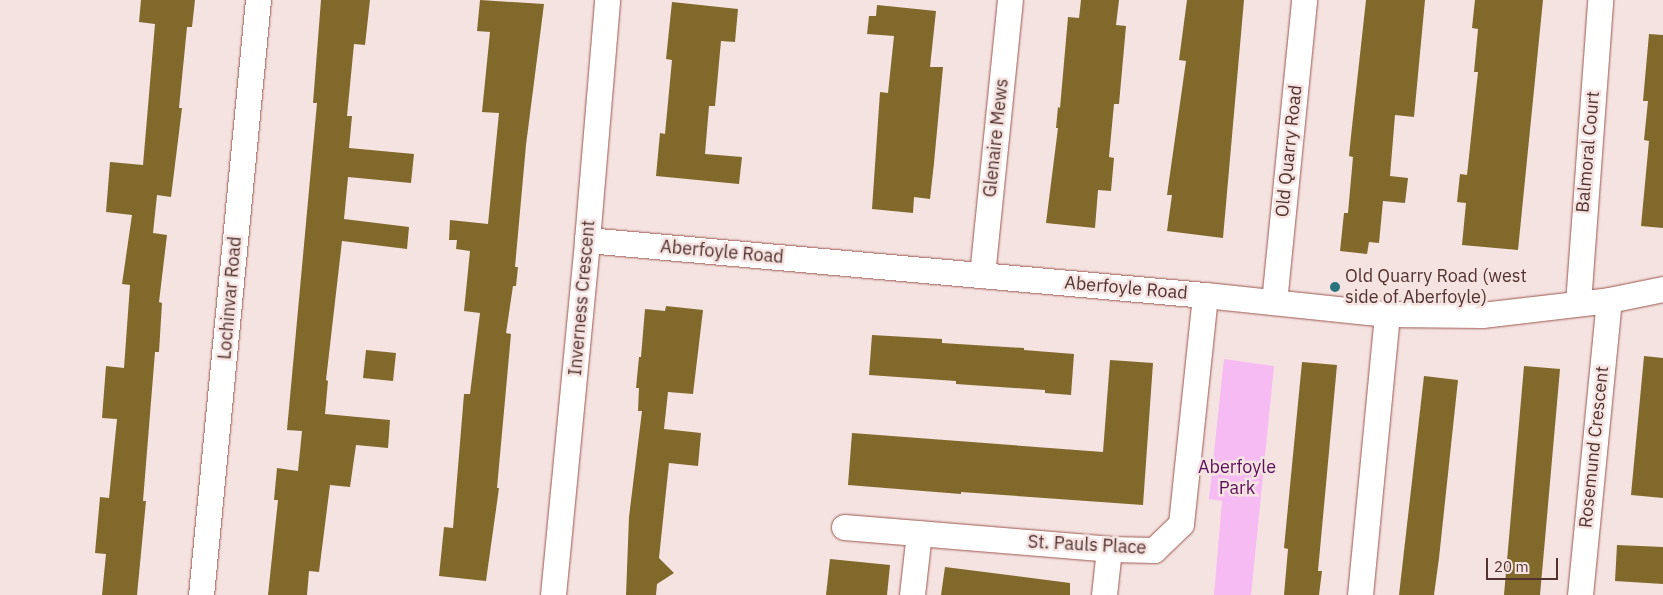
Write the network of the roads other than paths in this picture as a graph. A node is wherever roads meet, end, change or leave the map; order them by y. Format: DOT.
graph roads {
  1 [pos="258,0"];
  2 [pos="607,0"];
  3 [pos="1010,0"];
  4 [pos="1304,0"];
  5 [pos="1600,0"];
  6 [pos="587,240"];
  7 [pos="982,275"];
  8 [pos="1663,289"];
  9 [pos="1206,295"];
  10 [pos="1609,300"];
  11 [pos="1274,302"];
  12 [pos="1578,304"];
  13 [pos="1387,314"];
  14 [pos="844,527"];
  15 [pos="919,533"];
  16 [pos="1109,549"];
  17 [pos="201,595"];
  18 [pos="553,595"];
  19 [pos="912,595"];
  20 [pos="1104,595"];
  21 [pos="1360,595"];
  22 [pos="1580,595"];
  1 -- 17 [label="street, Lochinvar Road"];
  2 -- 6 [label="street, Inverness Crescent"];
  3 -- 7 [label="street, Glenaire Mews"];
  4 -- 11 [label="street, Old Quarry Road"];
  5 -- 12 [label="street, Balmoral Court"];
  6 -- 7 [label="street, Aberfoyle Road"];
  6 -- 18 [label="street, Inverness Crescent"];
  7 -- 9 [label="street, Aberfoyle Road"];
  8 -- 10 [label="street, Aberfoyle Road"];
  9 -- 11 [label="street, Aberfoyle Road"];
  9 -- 16 [label="street, St. Pauls Place"];
  10 -- 12 [label="street, Aberfoyle Road"];
  10 -- 22 [label="street, Rosemund Crescent"];
  11 -- 13 [label="street, Aberfoyle Road"];
  12 -- 13 [label="street, Aberfoyle Road"];
  13 -- 21 [label="street"];
  14 -- 15 [label="street, St. Pauls Place"];
  15 -- 16 [label="street, St. Pauls Place"];
  15 -- 19 [label="street"];
  16 -- 20 [label="street"];
}
